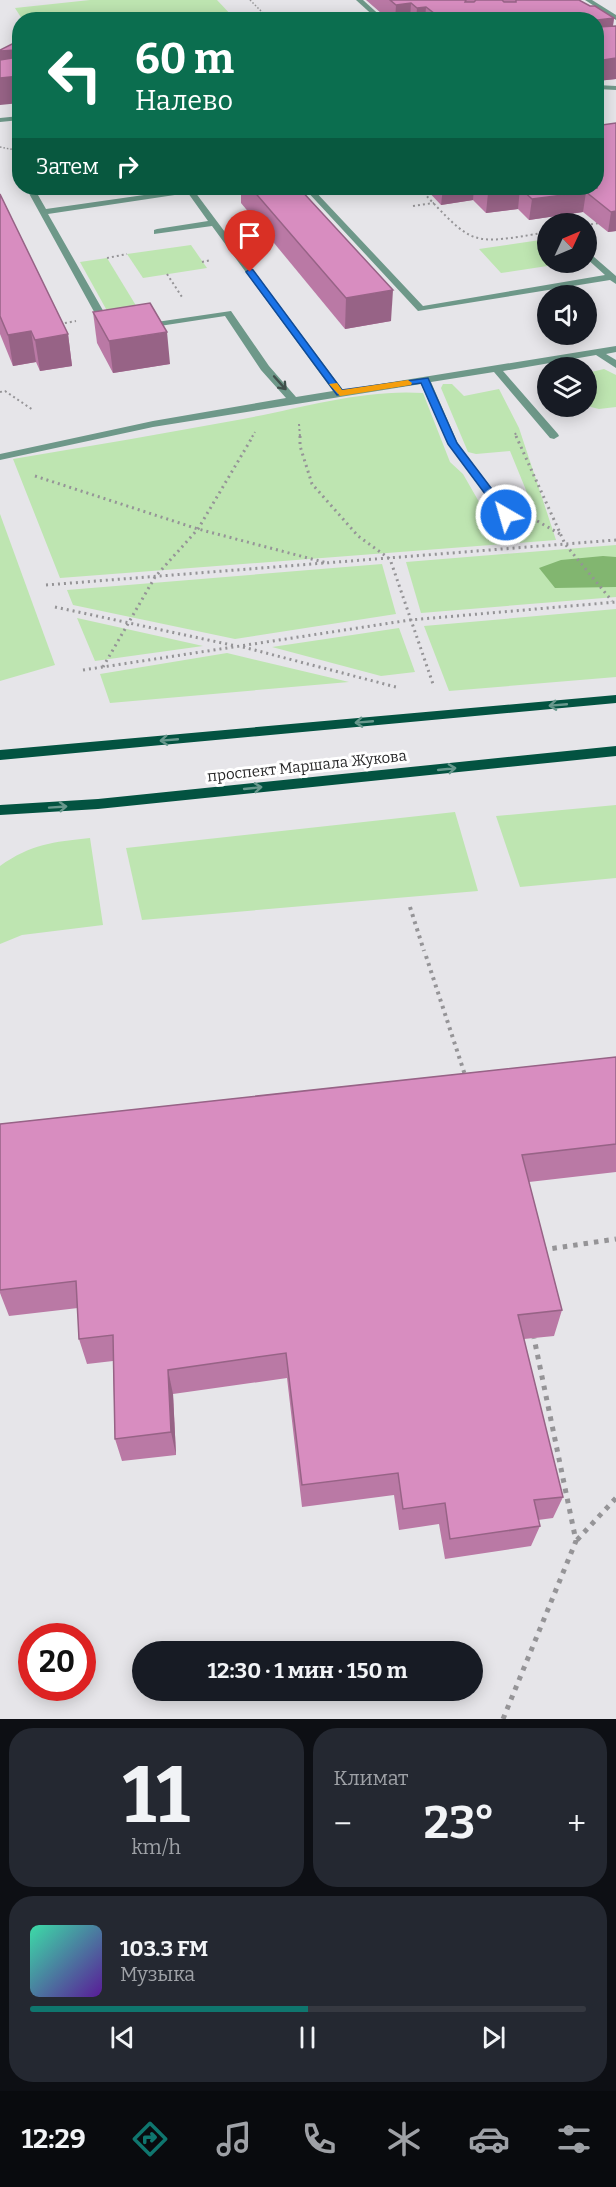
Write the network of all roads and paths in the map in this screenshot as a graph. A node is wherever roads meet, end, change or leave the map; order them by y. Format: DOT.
graph roads {
  1 [pos="250,0"];
  2 [pos="359,0"];
  3 [pos="588,0"];
  4 [pos="262,12"];
  5 [pos="373,12"];
  6 [pos="616,19"];
  7 [pos="606,21"];
  8 [pos="34,195"];
  9 [pos="162,195"];
  10 [pos="193,195"];
  11 [pos="315,195"];
  12 [pos="426,195"];
  13 [pos="434,203"];
  14 [pos="413,206"];
  15 [pos="43,212"];
  16 [pos="606,222"];
  17 [pos="214,223"];
  18 [pos="597,223"];
  19 [pos="157,232"];
  20 [pos="537,234"];
  21 [pos="128,254"];
  22 [pos="107,258"];
  23 [pos="597,263"];
  24 [pos="614,279"];
  25 [pos="131,329"];
  26 [pos="121,331"];
  27 [pos="616,349"];
  28 [pos="597,352"];
  29 [pos="616,365"];
  30 [pos="496,369"];
  31 [pos="425,380"];
  32 [pos="0,392"];
  33 [pos="340,393"];
  34 [pos="293,400"];
  35 [pos="281,402"];
  36 [pos="33,410"];
  37 [pos="550,431"];
  38 [pos="0,457"];
  39 [pos="33,476"];
  40 [pos="506,515"];
  41 [pos="198,529"];
  42 [pos="616,540"];
  43 [pos="565,544"];
  44 [pos="390,559"];
  45 [pos="330,563"];
  46 [pos="155,577"];
  47 [pos="46,585"];
  48 [pos="614,602"];
  49 [pos="55,607"];
  50 [pos="410,620"];
  51 [pos="128,623"];
  52 [pos="239,646"];
  53 [pos="102,667"];
  54 [pos="82,670"];
  55 [pos="433,684"];
  56 [pos="396,687"];
  57 [pos="616,699"];
  58 [pos="616,751"];
  59 [pos="0,755"];
  60 [pos="0,810"];
  61 [pos="410,908"];
  62 [pos="456,1083"];
  63 [pos="616,1239"];
  64 [pos="532,1251"];
  65 [pos="534,1338"];
  66 [pos="616,1498"];
  67 [pos="576,1541"];
  68 [pos="503,1719"];
  1 -- 4 [label="path"];
  2 -- 5 [label="lane"];
  3 -- 6 [label="lane"];
  6 -- 7 [label="lane"];
  8 -- 15 [label="lane"];
  9 -- 15 [label="lane"];
  10 -- 17 [label="lane"];
  11 -- 24 [label="lane"];
  12 -- 13 [label="path"];
  13 -- 14 [label="path"];
  13 -- 20 [label="path"];
  15 -- 26 [label="lane"];
  16 -- 18 [label="path"];
  17 -- 19 [label="lane"];
  17 -- 33 [label="lane"];
  21 -- 22 [label="path"];
  23 -- 24 [label="lane"];
  25 -- 34 [label="lane, one-way"];
  27 -- 28 [label="lane"];
  28 -- 29 [label="lane"];
  28 -- 30 [label="lane"];
  30 -- 31 [label="lane"];
  30 -- 37 [label="lane"];
  31 -- 33 [label="lane"];
  31 -- 40 [label="lane"];
  32 -- 36 [label="path"];
  33 -- 34 [label="lane"];
  34 -- 35 [label="lane"];
  34 -- 44 [label="path"];
  35 -- 38 [label="lane"];
  35 -- 41 [label="path"];
  37 -- 43 [label="path"];
  39 -- 41 [label="path"];
  41 -- 45 [label="path"];
  41 -- 46 [label="path"];
  42 -- 43 [label="path"];
  43 -- 44 [label="path"];
  43 -- 48 [label="path"];
  44 -- 45 [label="path"];
  44 -- 50 [label="path"];
  45 -- 46 [label="path"];
  46 -- 47 [label="path"];
  46 -- 51 [label="path"];
  48 -- 50 [label="path"];
  49 -- 51 [label="path"];
  50 -- 52 [label="path"];
  50 -- 55 [label="path"];
  51 -- 52 [label="path"];
  51 -- 53 [label="path"];
  52 -- 53 [label="path"];
  52 -- 56 [label="path"];
  53 -- 54 [label="path"];
  57 -- 59 [label="main road, one-way"];
  60 -- 58 [label="main road, проспект Маршала Жукова, one-way"];
  61 -- 62 [label="path"];
  63 -- 64 [label="path"];
  65 -- 67 [label="path"];
  66 -- 67 [label="path"];
  67 -- 68 [label="path"];
}
